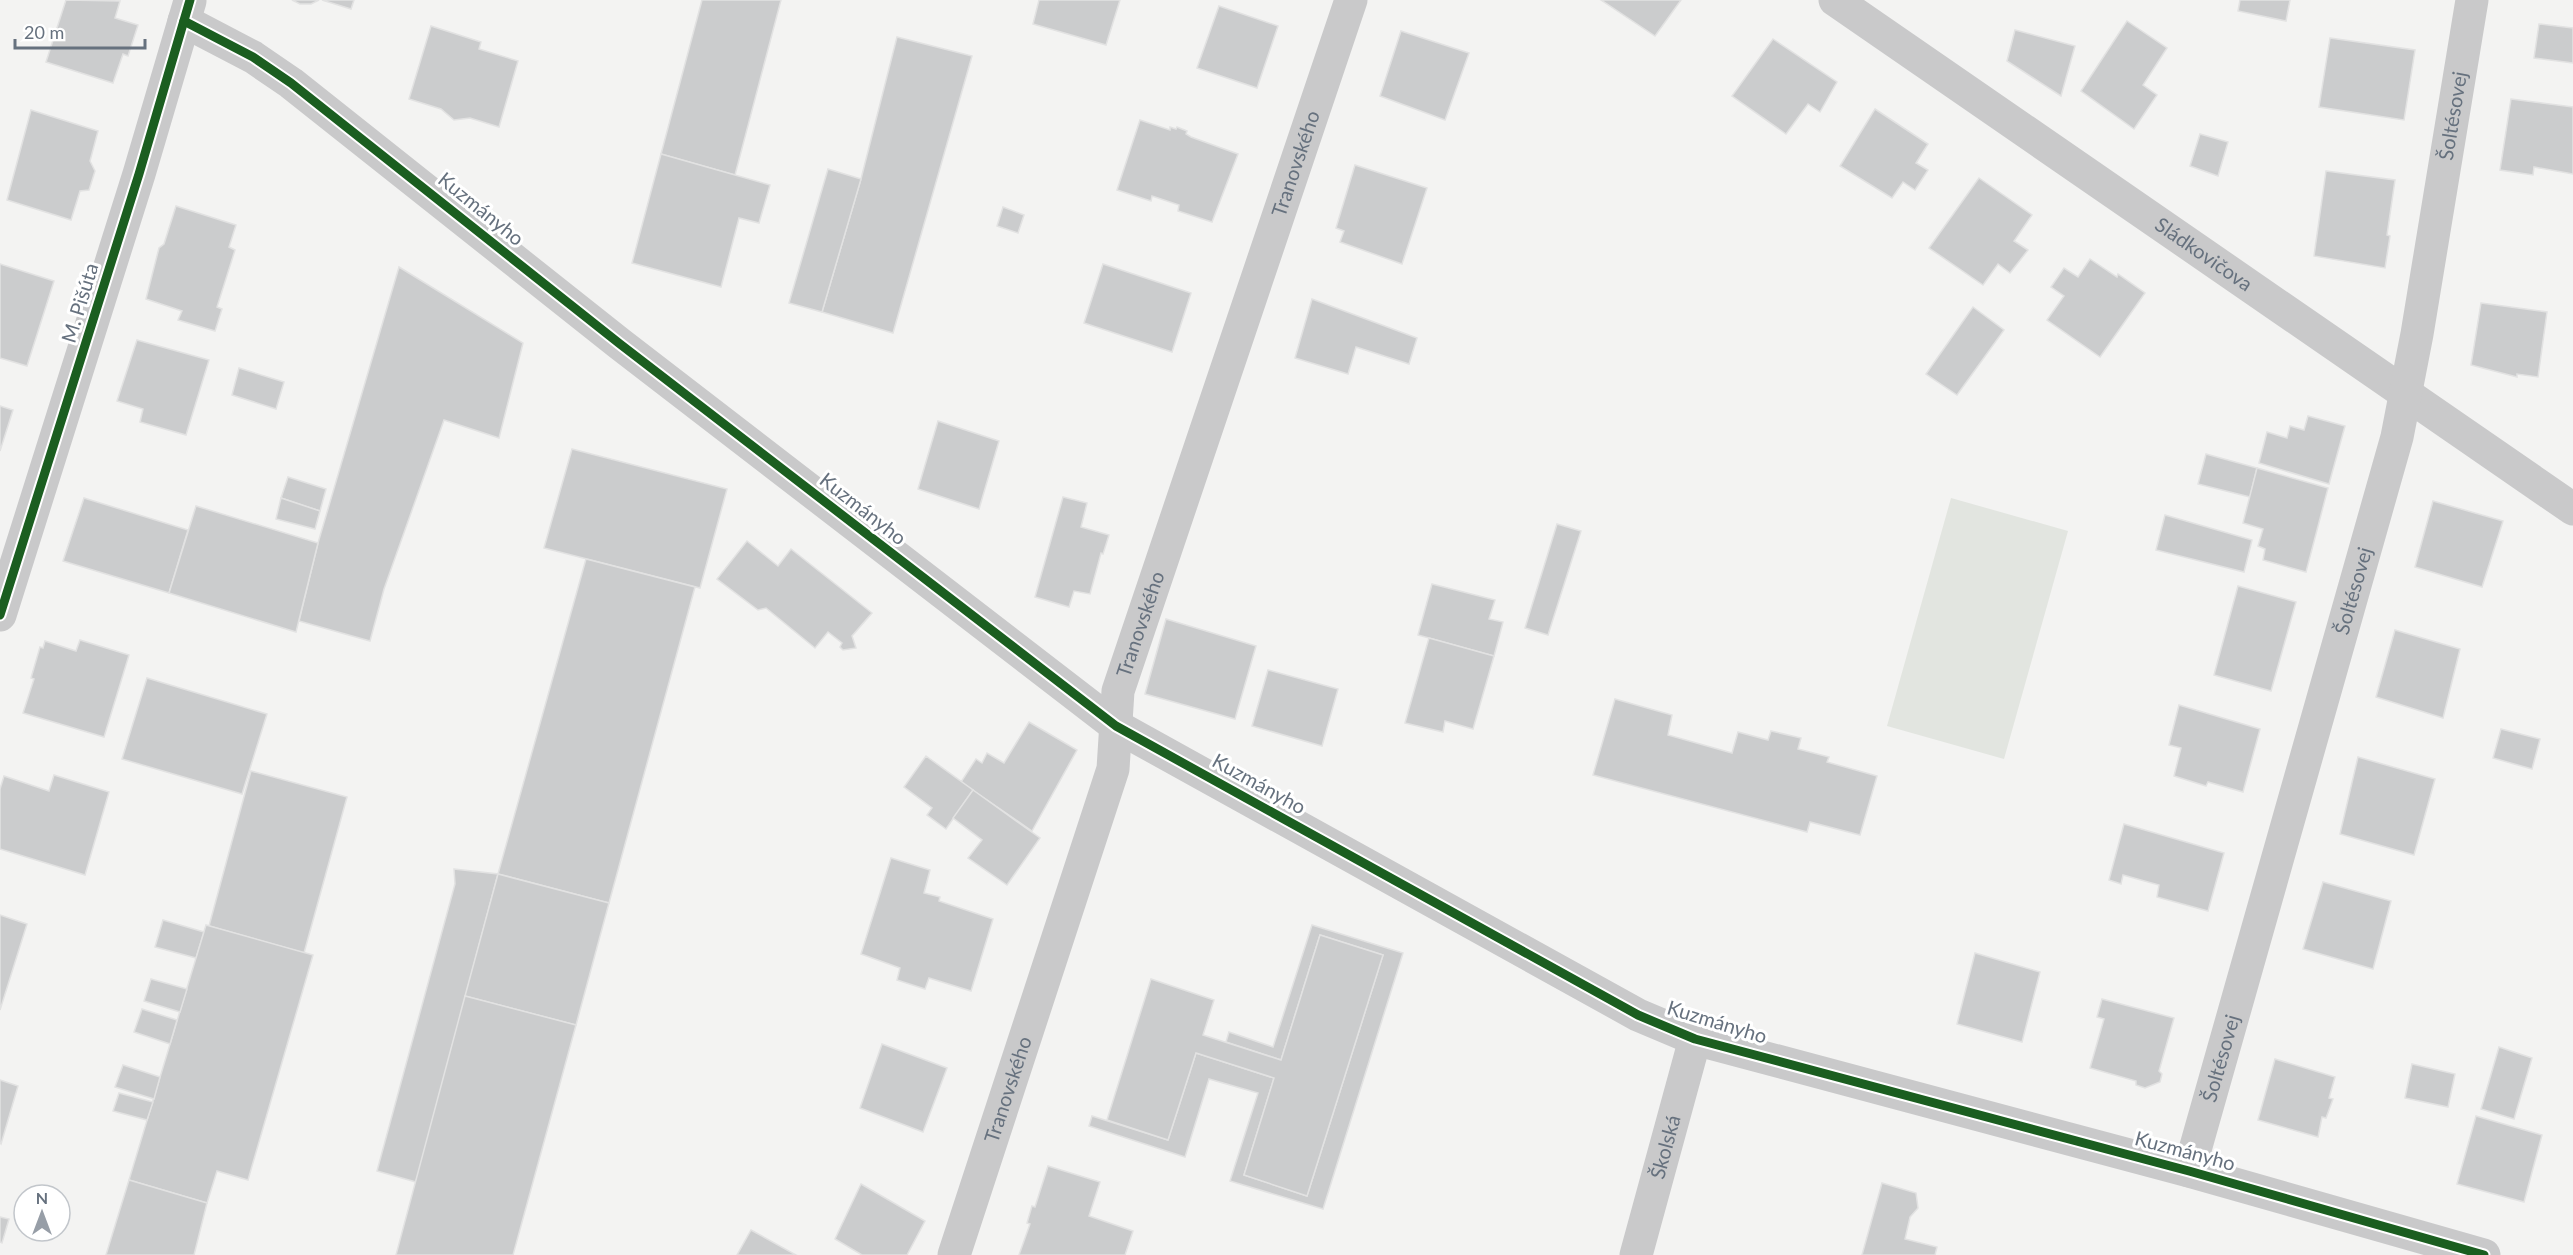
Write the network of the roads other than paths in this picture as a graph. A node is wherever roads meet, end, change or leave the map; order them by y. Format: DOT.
graph roads {
  1 [pos="1351,0"];
  2 [pos="1835,0"];
  3 [pos="2472,0"];
  4 [pos="187,11"];
  5 [pos="2406,392"];
  6 [pos="2573,509"];
  7 [pos="0,615"];
  8 [pos="1116,726"];
  9 [pos="1695,1039"];
  10 [pos="2189,1171"];
  11 [pos="954,1255"];
  12 [pos="1636,1255"];
  13 [pos="2484,1255"];
  1 -- 8 [label="street, Tranovského"];
  2 -- 5 [label="street, Sládkovičova"];
  3 -- 5 [label="street, Šoltésovej"];
  4 -- 7 [label="street, M. Pišúta"];
  4 -- 8 [label="street, Kuzmányho"];
  5 -- 6 [label="street, Sládkovičova"];
  5 -- 10 [label="street, Šoltésovej"];
  8 -- 9 [label="street, Kuzmányho"];
  8 -- 11 [label="street, Tranovského"];
  9 -- 10 [label="street, Kuzmányho"];
  9 -- 12 [label="street, Školská"];
  10 -- 13 [label="street, Kuzmányho"];
}
